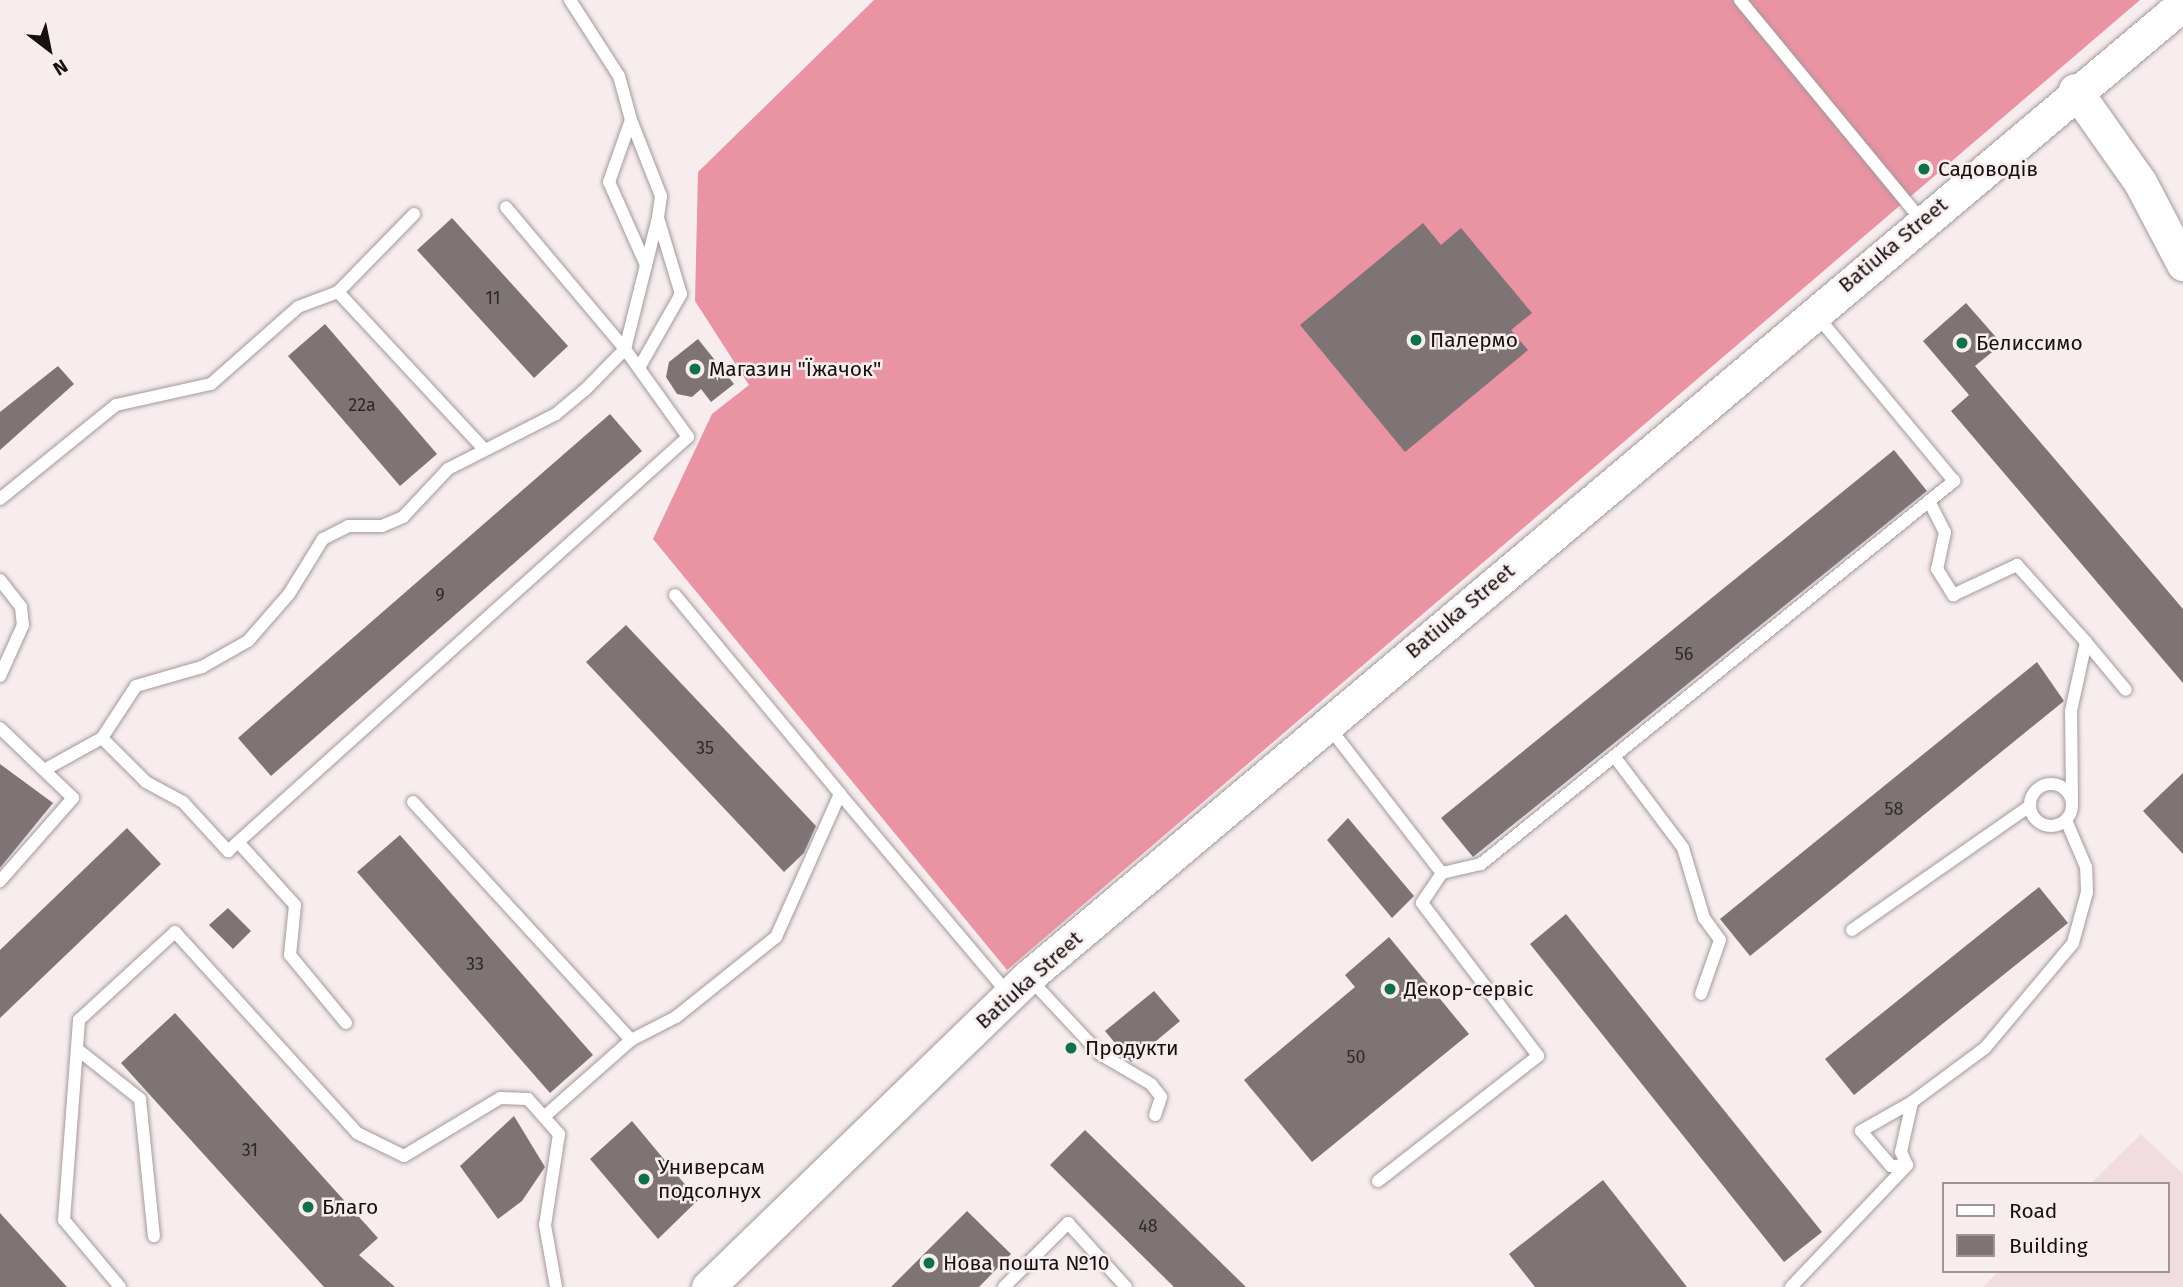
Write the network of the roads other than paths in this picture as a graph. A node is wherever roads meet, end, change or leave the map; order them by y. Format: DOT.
graph roads {
  1 [pos="570,0"];
  2 [pos="1740,0"];
  3 [pos="2183,4"];
  4 [pos="2075,90"];
  5 [pos="631,120"];
  6 [pos="506,207"];
  7 [pos="414,214"];
  8 [pos="658,218"];
  9 [pos="1922,221"];
  10 [pos="2183,264"];
  11 [pos="646,265"];
  12 [pos="338,292"];
  13 [pos="1814,312"];
  14 [pos="625,349"];
  15 [pos="639,368"];
  16 [pos="483,448"];
  17 [pos="0,499"];
  18 [pos="1929,501"];
  19 [pos="0,580"];
  20 [pos="675,595"];
  21 [pos="2086,642"];
  22 [pos="0,676"];
  23 [pos="2126,690"];
  24 [pos="1326,724"];
  25 [pos="0,728"];
  26 [pos="102,738"];
  27 [pos="1614,756"];
  28 [pos="46,769"];
  29 [pos="841,794"];
  30 [pos="2071,800"];
  31 [pos="413,802"];
  32 [pos="2029,806"];
  33 [pos="2066,820"];
  34 [pos="238,842"];
  35 [pos="1442,873"];
  36 [pos="0,881"];
  37 [pos="1852,930"];
  38 [pos="1018,986"];
  39 [pos="1701,994"];
  40 [pos="346,1023"];
  41 [pos="631,1040"];
  42 [pos="77,1049"];
  43 [pos="1912,1102"];
  44 [pos="1154,1115"];
  45 [pos="544,1117"];
  46 [pos="1907,1165"];
  47 [pos="1378,1181"];
  48 [pos="154,1236"];
  49 [pos="120,1287"];
  50 [pos="556,1287"];
  51 [pos="708,1287"];
  52 [pos="1004,1287"];
  53 [pos="1126,1287"];
  54 [pos="1791,1287"];
  1 -- 5 [label="lane"];
  2 -- 9 [label="lane"];
  3 -- 4 [label="street, Batiuka Street"];
  4 -- 9 [label="street, Batiuka Street"];
  4 -- 10 [label="street"];
  5 -- 8 [label="lane"];
  5 -- 11 [label="lane"];
  6 -- 14 [label="lane"];
  7 -- 12 [label="lane"];
  8 -- 11 [label="lane"];
  8 -- 15 [label="lane"];
  9 -- 13 [label="street, Batiuka Street"];
  11 -- 14 [label="lane"];
  12 -- 16 [label="lane"];
  12 -- 17 [label="lane"];
  13 -- 18 [label="lane"];
  13 -- 24 [label="street, Batiuka Street"];
  14 -- 15 [label="lane"];
  14 -- 16 [label="lane"];
  15 -- 34 [label="lane"];
  16 -- 26 [label="lane"];
  18 -- 21 [label="lane"];
  18 -- 27 [label="lane"];
  19 -- 22 [label="lane"];
  20 -- 29 [label="lane"];
  21 -- 23 [label="lane"];
  21 -- 30 [label="lane"];
  24 -- 35 [label="lane"];
  24 -- 38 [label="street, Batiuka Street"];
  25 -- 28 [label="lane"];
  26 -- 28 [label="lane"];
  26 -- 34 [label="lane"];
  27 -- 35 [label="lane"];
  27 -- 39 [label="lane"];
  28 -- 36 [label="lane"];
  29 -- 38 [label="lane"];
  29 -- 41 [label="lane"];
  30 -- 32 [label="lane"];
  30 -- 33 [label="lane"];
  31 -- 41 [label="lane"];
  32 -- 33 [label="lane"];
  32 -- 37 [label="lane"];
  33 -- 43 [label="lane"];
  34 -- 40 [label="lane"];
  35 -- 47 [label="lane"];
  38 -- 44 [label="lane"];
  38 -- 51 [label="street, Batiuka Street"];
  41 -- 45 [label="lane"];
  42 -- 45 [label="lane"];
  42 -- 48 [label="lane"];
  42 -- 49 [label="lane"];
  43 -- 46 [label="lane"];
  43 -- 46 [label="lane"];
  45 -- 50 [label="lane"];
  46 -- 54 [label="lane"];
  52 -- 53 [label="lane"];
}
